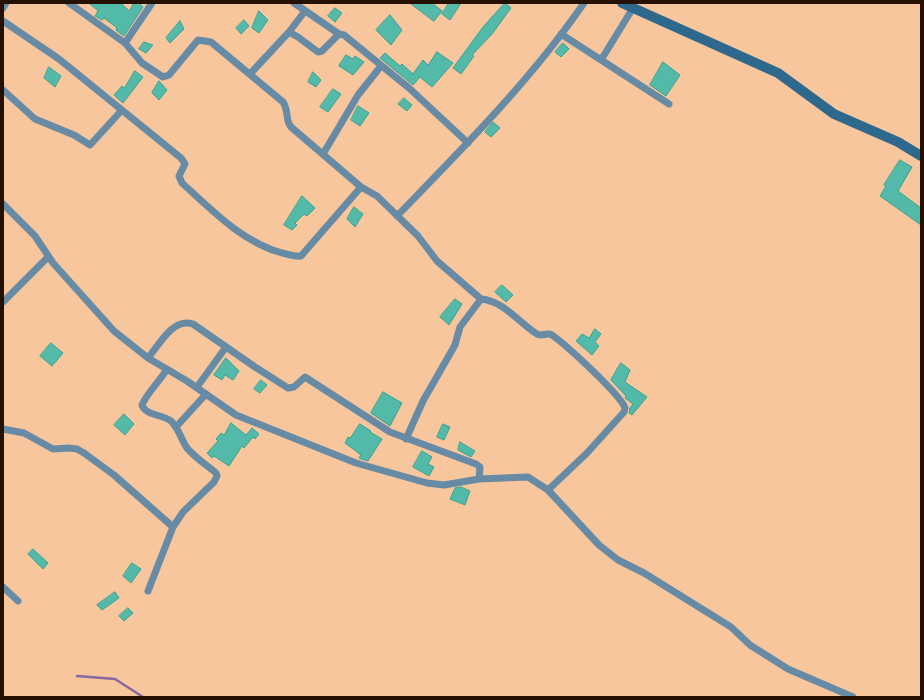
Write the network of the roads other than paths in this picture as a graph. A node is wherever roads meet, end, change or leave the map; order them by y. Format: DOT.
graph roads {
  1 [pos="6,3"];
  2 [pos="69,3"];
  3 [pos="152,3"];
  4 [pos="294,3"];
  5 [pos="584,3"];
  6 [pos="622,3"];
  7 [pos="3,8"];
  8 [pos="633,8"];
  9 [pos="305,11"];
  10 [pos="3,21"];
  11 [pos="289,32"];
  12 [pos="339,34"];
  13 [pos="561,34"];
  14 [pos="125,43"];
  15 [pos="601,60"];
  16 [pos="381,66"];
  17 [pos="250,74"];
  18 [pos="3,90"];
  19 [pos="669,104"];
  20 [pos="122,110"];
  21 [pos="468,143"];
  22 [pos="323,154"];
  23 [pos="921,156"];
  24 [pos="361,187"];
  25 [pos="3,204"];
  26 [pos="397,216"];
  27 [pos="48,257"];
  28 [pos="481,299"];
  29 [pos="3,302"];
  30 [pos="226,347"];
  31 [pos="148,358"];
  32 [pos="167,369"];
  33 [pos="197,387"];
  34 [pos="206,394"];
  35 [pos="176,427"];
  36 [pos="3,429"];
  37 [pos="406,439"];
  38 [pos="479,479"];
  39 [pos="548,490"];
  40 [pos="173,527"];
  41 [pos="3,587"];
  42 [pos="148,591"];
  43 [pos="18,601"];
  44 [pos="849,696"];
  1 -- 7 [label="street"];
  2 -- 14 [label="street"];
  3 -- 14 [label="street"];
  4 -- 9 [label="street"];
  5 -- 13 [label="street"];
  6 -- 8 [label="street"];
  8 -- 15 [label="street"];
  8 -- 23 [label="street"];
  9 -- 11 [label="street"];
  9 -- 12 [label="street"];
  10 -- 20 [label="street"];
  11 -- 12 [label="street"];
  11 -- 17 [label="street"];
  12 -- 16 [label="street"];
  13 -- 15 [label="street"];
  13 -- 21 [label="street"];
  14 -- 17 [label="street"];
  15 -- 19 [label="street"];
  16 -- 21 [label="street"];
  16 -- 22 [label="street"];
  17 -- 22 [label="street"];
  18 -- 20 [label="street"];
  20 -- 24 [label="street"];
  21 -- 26 [label="street"];
  22 -- 24 [label="street"];
  24 -- 26 [label="street"];
  25 -- 27 [label="street"];
  26 -- 28 [label="street"];
  27 -- 29 [label="street"];
  27 -- 31 [label="street"];
  28 -- 37 [label="street"];
  28 -- 39 [label="street"];
  30 -- 31 [label="street"];
  30 -- 33 [label="street"];
  30 -- 37 [label="street"];
  31 -- 32 [label="street"];
  32 -- 33 [label="street"];
  32 -- 35 [label="street"];
  33 -- 34 [label="street"];
  34 -- 35 [label="street"];
  34 -- 38 [label="street"];
  35 -- 40 [label="street"];
  36 -- 40 [label="street"];
  37 -- 38 [label="street"];
  38 -- 39 [label="street"];
  39 -- 44 [label="street"];
  40 -- 42 [label="street"];
  41 -- 43 [label="street"];
}
